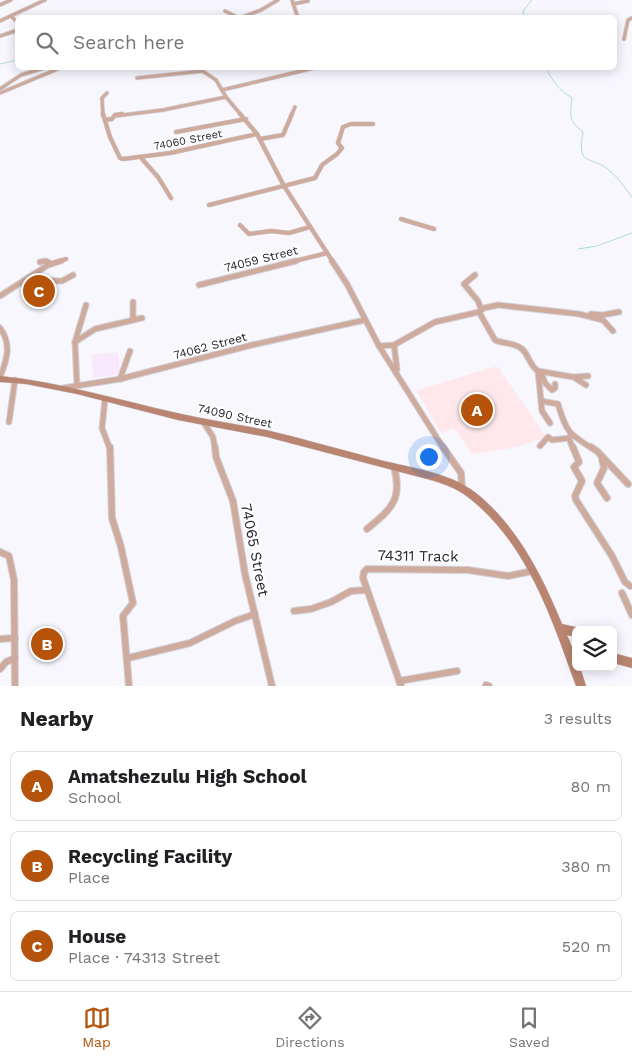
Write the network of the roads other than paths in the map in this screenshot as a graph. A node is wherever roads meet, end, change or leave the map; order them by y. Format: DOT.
graph roads {
  1 [pos="11,0"];
  2 [pos="28,0"];
  3 [pos="45,0"];
  4 [pos="278,0"];
  5 [pos="292,0"];
  6 [pos="308,1"];
  7 [pos="294,4"];
  8 [pos="0,5"];
  9 [pos="28,8"];
  10 [pos="225,11"];
  11 [pos="234,15"];
  12 [pos="248,15"];
  13 [pos="297,15"];
  14 [pos="10,16"];
  15 [pos="632,18"];
  16 [pos="15,20"];
  17 [pos="0,21"];
  18 [pos="15,31"];
  19 [pos="0,36"];
  20 [pos="624,39"];
  21 [pos="37,70"];
  22 [pos="55,70"];
  23 [pos="306,70"];
  24 [pos="202,71"];
  25 [pos="136,78"];
  26 [pos="0,89"];
  27 [pos="222,90"];
  28 [pos="0,93"];
  29 [pos="107,93"];
  30 [pos="226,97"];
  31 [pos="295,107"];
  32 [pos="246,119"];
  33 [pos="105,120"];
  34 [pos="373,124"];
  35 [pos="176,132"];
  36 [pos="257,134"];
  37 [pos="260,139"];
  38 [pos="142,159"];
  39 [pos="284,186"];
  40 [pos="171,198"];
  41 [pos="210,205"];
  42 [pos="401,219"];
  43 [pos="240,225"];
  44 [pos="310,227"];
  45 [pos="434,229"];
  46 [pos="327,253"];
  47 [pos="66,259"];
  48 [pos="40,262"];
  49 [pos="51,264"];
  50 [pos="475,275"];
  51 [pos="73,277"];
  52 [pos="17,285"];
  53 [pos="199,285"];
  54 [pos="0,296"];
  55 [pos="133,302"];
  56 [pos="86,305"];
  57 [pos="480,311"];
  58 [pos="619,312"];
  59 [pos="585,315"];
  60 [pos="142,318"];
  61 [pos="133,320"];
  62 [pos="365,320"];
  63 [pos="0,328"];
  64 [pos="613,331"];
  65 [pos="76,342"];
  66 [pos="394,345"];
  67 [pos="379,346"];
  68 [pos="130,351"];
  69 [pos="397,372"];
  70 [pos="539,372"];
  71 [pos="573,376"];
  72 [pos="588,376"];
  73 [pos="0,378"];
  74 [pos="120,379"];
  75 [pos="15,380"];
  76 [pos="98,384"];
  77 [pos="554,384"];
  78 [pos="586,385"];
  79 [pos="77,386"];
  80 [pos="59,387"];
  81 [pos="88,394"];
  82 [pos="105,398"];
  83 [pos="541,401"];
  84 [pos="9,422"];
  85 [pos="204,423"];
  86 [pos="550,423"];
  87 [pos="570,437"];
  88 [pos="540,446"];
  89 [pos="602,456"];
  90 [pos="394,467"];
  91 [pos="604,469"];
  92 [pos="617,473"];
  93 [pos="628,484"];
  94 [pos="462,488"];
  95 [pos="607,498"];
  96 [pos="367,529"];
  97 [pos="0,552"];
  98 [pos="532,571"];
  99 [pos="630,586"];
  100 [pos="366,590"];
  101 [pos="622,593"];
  102 [pos="294,610"];
  103 [pos="255,614"];
  104 [pos="632,615"];
  105 [pos="560,628"];
  106 [pos="572,631"];
  107 [pos="15,638"];
  108 [pos="0,639"];
  109 [pos="15,658"];
  110 [pos="128,658"];
  111 [pos="617,659"];
  112 [pos="632,663"];
  113 [pos="0,669"];
  114 [pos="457,671"];
  115 [pos="400,684"];
  116 [pos="15,686"];
  117 [pos="129,686"];
  118 [pos="272,686"];
  119 [pos="581,686"];
  1 -- 8 [label="street"];
  2 -- 9 [label="street"];
  3 -- 9 [label="street"];
  4 -- 12 [label="street"];
  5 -- 7 [label="street"];
  6 -- 7 [label="street"];
  7 -- 13 [label="street"];
  9 -- 14 [label="street"];
  10 -- 11 [label="street"];
  14 -- 16 [label="street"];
  14 -- 17 [label="street"];
  15 -- 20 [label="street"];
  18 -- 19 [label="street"];
  21 -- 26 [label="street"];
  22 -- 28 [label="street"];
  23 -- 27 [label="street"];
  24 -- 25 [label="street"];
  24 -- 27 [label="street"];
  27 -- 30 [label="street"];
  29 -- 33 [label="street"];
  30 -- 32 [label="street"];
  30 -- 33 [label="street"];
  31 -- 37 [label="street"];
  32 -- 35 [label="street"];
  32 -- 36 [label="street"];
  33 -- 38 [label="street"];
  34 -- 39 [label="street"];
  36 -- 37 [label="street"];
  36 -- 38 [label="street, 74060 Street"];
  37 -- 39 [label="street"];
  38 -- 40 [label="street, 74060 Street"];
  39 -- 41 [label="street"];
  39 -- 44 [label="street"];
  42 -- 45 [label="street"];
  43 -- 44 [label="street"];
  44 -- 46 [label="street"];
  46 -- 53 [label="street, 74059 Street"];
  46 -- 62 [label="street"];
  47 -- 49 [label="street"];
  48 -- 49 [label="street"];
  49 -- 52 [label="street"];
  50 -- 57 [label="street"];
  51 -- 52 [label="street"];
  52 -- 54 [label="street"];
  55 -- 61 [label="street"];
  56 -- 65 [label="street"];
  57 -- 59 [label="street"];
  57 -- 66 [label="street"];
  57 -- 70 [label="street"];
  58 -- 59 [label="street"];
  59 -- 64 [label="street"];
  60 -- 61 [label="street"];
  61 -- 65 [label="street"];
  62 -- 67 [label="street"];
  62 -- 74 [label="street, 74062 Street"];
  63 -- 73 [label="street"];
  65 -- 79 [label="street"];
  66 -- 67 [label="street"];
  66 -- 69 [label="street"];
  67 -- 69 [label="street"];
  68 -- 74 [label="street"];
  69 -- 94 [label="street"];
  70 -- 71 [label="street"];
  70 -- 77 [label="street"];
  70 -- 83 [label="street"];
  71 -- 72 [label="street"];
  71 -- 78 [label="street"];
  73 -- 75 [label="street, 74090 Street"];
  74 -- 76 [label="street, 74062 Street"];
  75 -- 80 [label="street, 74090 Street"];
  75 -- 84 [label="street"];
  76 -- 79 [label="street, 74062 Street"];
  76 -- 81 [label="street"];
  79 -- 80 [label="street, 74062 Street"];
  80 -- 81 [label="street, 74090 Street"];
  81 -- 82 [label="street, 74090 Street"];
  82 -- 85 [label="street, 74090 Street"];
  82 -- 110 [label="street"];
  83 -- 86 [label="street"];
  83 -- 87 [label="street"];
  85 -- 90 [label="street, 74090 Street"];
  85 -- 103 [label="street, 74065 Street"];
  87 -- 88 [label="street"];
  87 -- 89 [label="street"];
  87 -- 99 [label="street"];
  89 -- 91 [label="street"];
  89 -- 92 [label="street"];
  90 -- 94 [label="street, 74090 Street"];
  90 -- 96 [label="street"];
  91 -- 92 [label="street"];
  91 -- 95 [label="street"];
  92 -- 93 [label="street"];
  94 -- 98 [label="street"];
  97 -- 107 [label="street"];
  98 -- 100 [label="street, 74311 Track"];
  98 -- 105 [label="street"];
  100 -- 102 [label="street"];
  100 -- 115 [label="street, 74311 Track"];
  101 -- 104 [label="street"];
  103 -- 110 [label="street"];
  103 -- 118 [label="street, 74065 Street"];
  105 -- 106 [label="street"];
  105 -- 119 [label="street"];
  107 -- 108 [label="street"];
  107 -- 109 [label="street"];
  109 -- 113 [label="street"];
  109 -- 116 [label="street"];
  110 -- 117 [label="street"];
  111 -- 112 [label="street"];
  114 -- 115 [label="street"];
}
